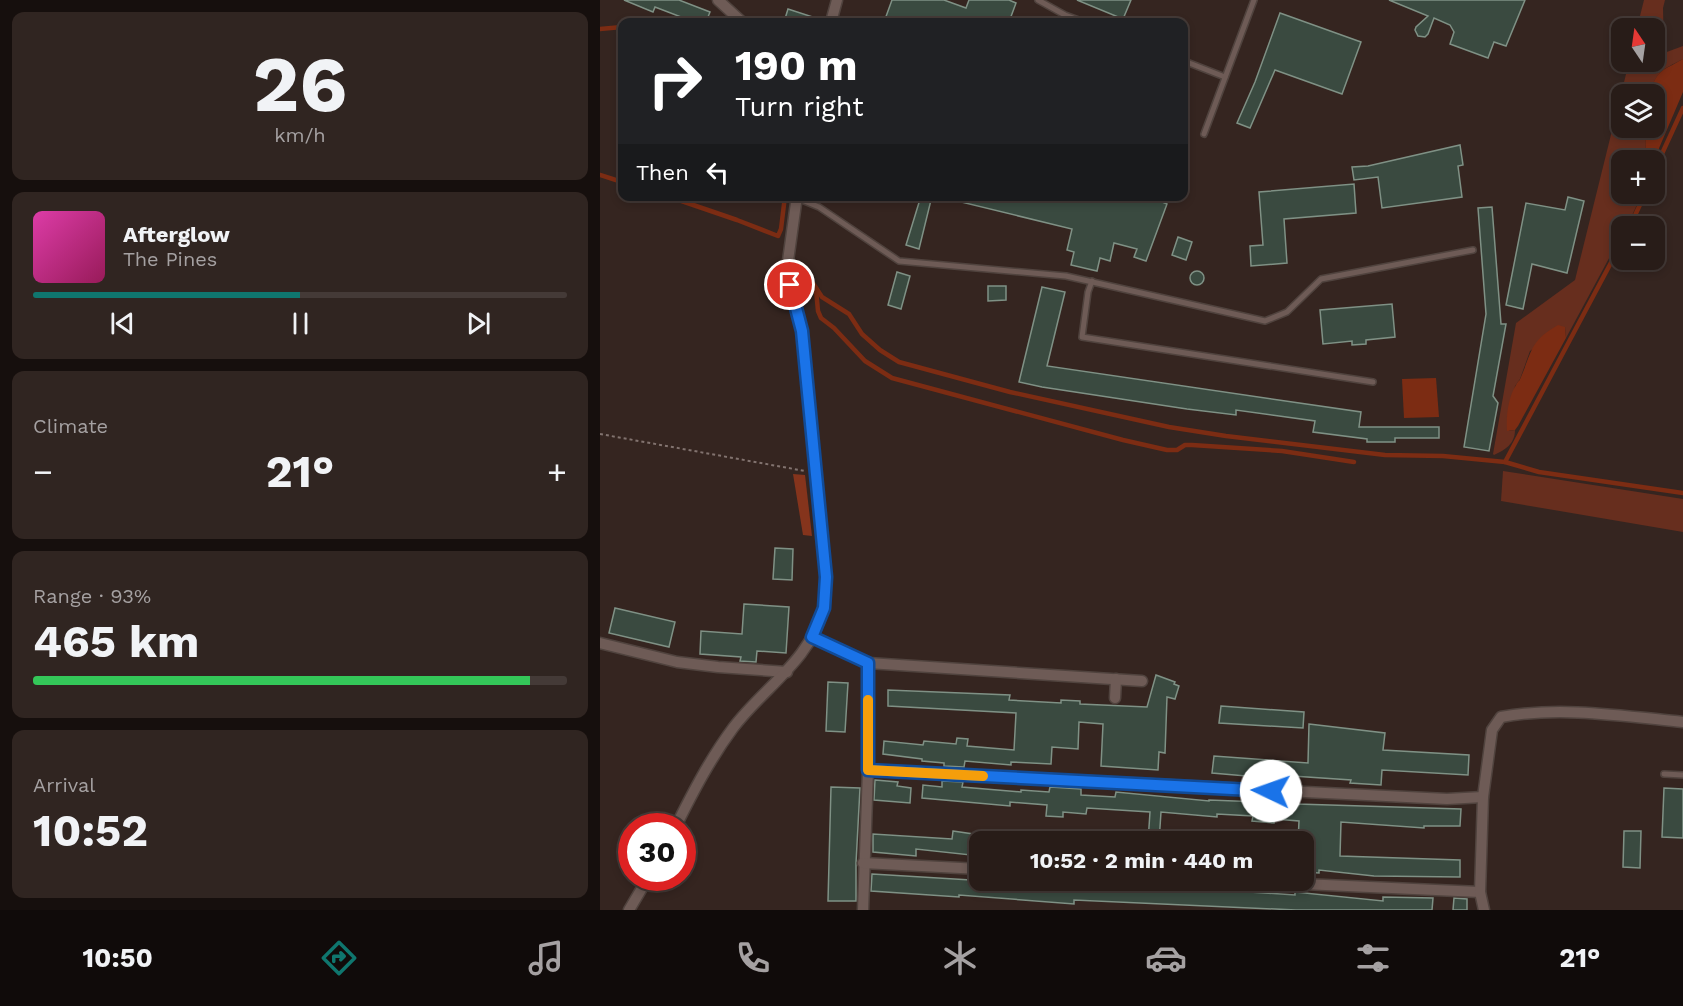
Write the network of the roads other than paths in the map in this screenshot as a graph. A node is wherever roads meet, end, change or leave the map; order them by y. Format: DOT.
graph roads {
  1 [pos="718,0"];
  2 [pos="837,0"];
  3 [pos="1038,0"];
  4 [pos="1254,0"];
  5 [pos="738,18"];
  6 [pos="832,18"];
  7 [pos="1073,18"];
  8 [pos="1188,63"];
  9 [pos="1225,77"];
  10 [pos="1204,135"];
  11 [pos="796,201"];
  12 [pos="806,201"];
  13 [pos="1473,250"];
  14 [pos="1092,281"];
  15 [pos="1373,382"];
  16 [pos="812,637"];
  17 [pos="600,643"];
  18 [pos="868,663"];
  19 [pos="787,672"];
  20 [pos="1116,679"];
  21 [pos="1142,681"];
  22 [pos="1115,698"];
  23 [pos="1683,722"];
  24 [pos="868,770"];
  25 [pos="1664,774"];
  26 [pos="1683,775"];
  27 [pos="1483,797"];
  28 [pos="683,813"];
  29 [pos="863,862"];
  30 [pos="969,868"];
  31 [pos="1314,885"];
  32 [pos="640,891"];
  33 [pos="1480,892"];
  34 [pos="629,910"];
  35 [pos="863,910"];
  36 [pos="1484,910"];
  1 -- 5 [label="street"];
  2 -- 6 [label="street"];
  3 -- 7 [label="lane"];
  4 -- 9 [label="lane"];
  8 -- 9 [label="lane"];
  9 -- 10 [label="lane"];
  11 -- 16 [label="street"];
  12 -- 14 [label="lane"];
  13 -- 14 [label="lane"];
  14 -- 15 [label="lane"];
  16 -- 18 [label="street"];
  16 -- 19 [label="street"];
  17 -- 19 [label="street"];
  18 -- 20 [label="street"];
  18 -- 24 [label="street"];
  19 -- 28 [label="street"];
  20 -- 21 [label="street"];
  20 -- 22 [label="street"];
  23 -- 27 [label="street"];
  24 -- 27 [label="street"];
  24 -- 29 [label="street"];
  25 -- 26 [label="lane"];
  27 -- 33 [label="street"];
  29 -- 30 [label="street"];
  29 -- 35 [label="street"];
  31 -- 33 [label="street"];
  32 -- 34 [label="street"];
  33 -- 36 [label="street"];
}
